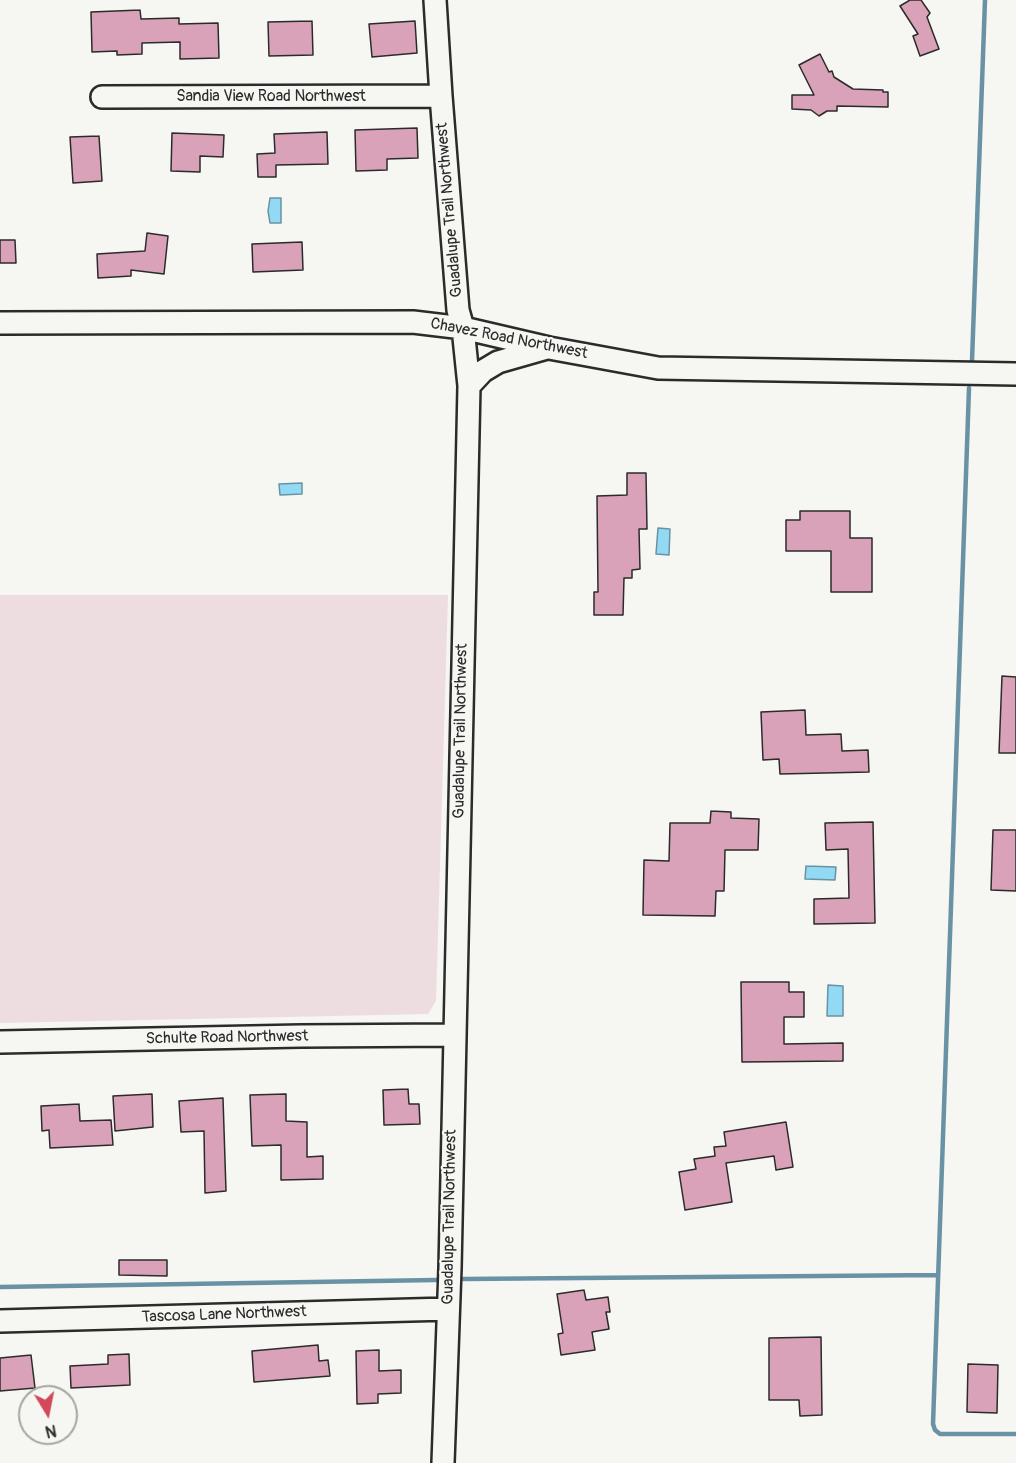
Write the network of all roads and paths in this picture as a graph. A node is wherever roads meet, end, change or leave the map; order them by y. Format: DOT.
graph roads {
  1 [pos="435,0"];
  2 [pos="441,96"];
  3 [pos="102,97"];
  4 [pos="0,323"];
  5 [pos="463,328"];
  6 [pos="549,348"];
  7 [pos="1016,374"];
  8 [pos="469,386"];
  9 [pos="454,1035"];
  10 [pos="0,1042"];
  11 [pos="448,1309"];
  12 [pos="0,1321"];
  13 [pos="443,1463"];
  1 -- 2 [label="street, Guadalupe Trail Northwest"];
  2 -- 3 [label="street, Sandia View Road Northwest"];
  2 -- 5 [label="street, Guadalupe Trail Northwest"];
  4 -- 5 [label="street, Chavez Road Northwest"];
  5 -- 6 [label="street, Chavez Road Northwest"];
  5 -- 8 [label="street, Guadalupe Trail Northwest"];
  6 -- 7 [label="street, Chavez Road Northwest"];
  6 -- 8 [label="street"];
  8 -- 9 [label="street, Guadalupe Trail Northwest"];
  9 -- 10 [label="street, Schulte Road Northwest"];
  9 -- 11 [label="street, Guadalupe Trail Northwest"];
  11 -- 12 [label="street, Tascosa Lane Northwest"];
  11 -- 13 [label="street, Guadalupe Trail Northwest"];
}
